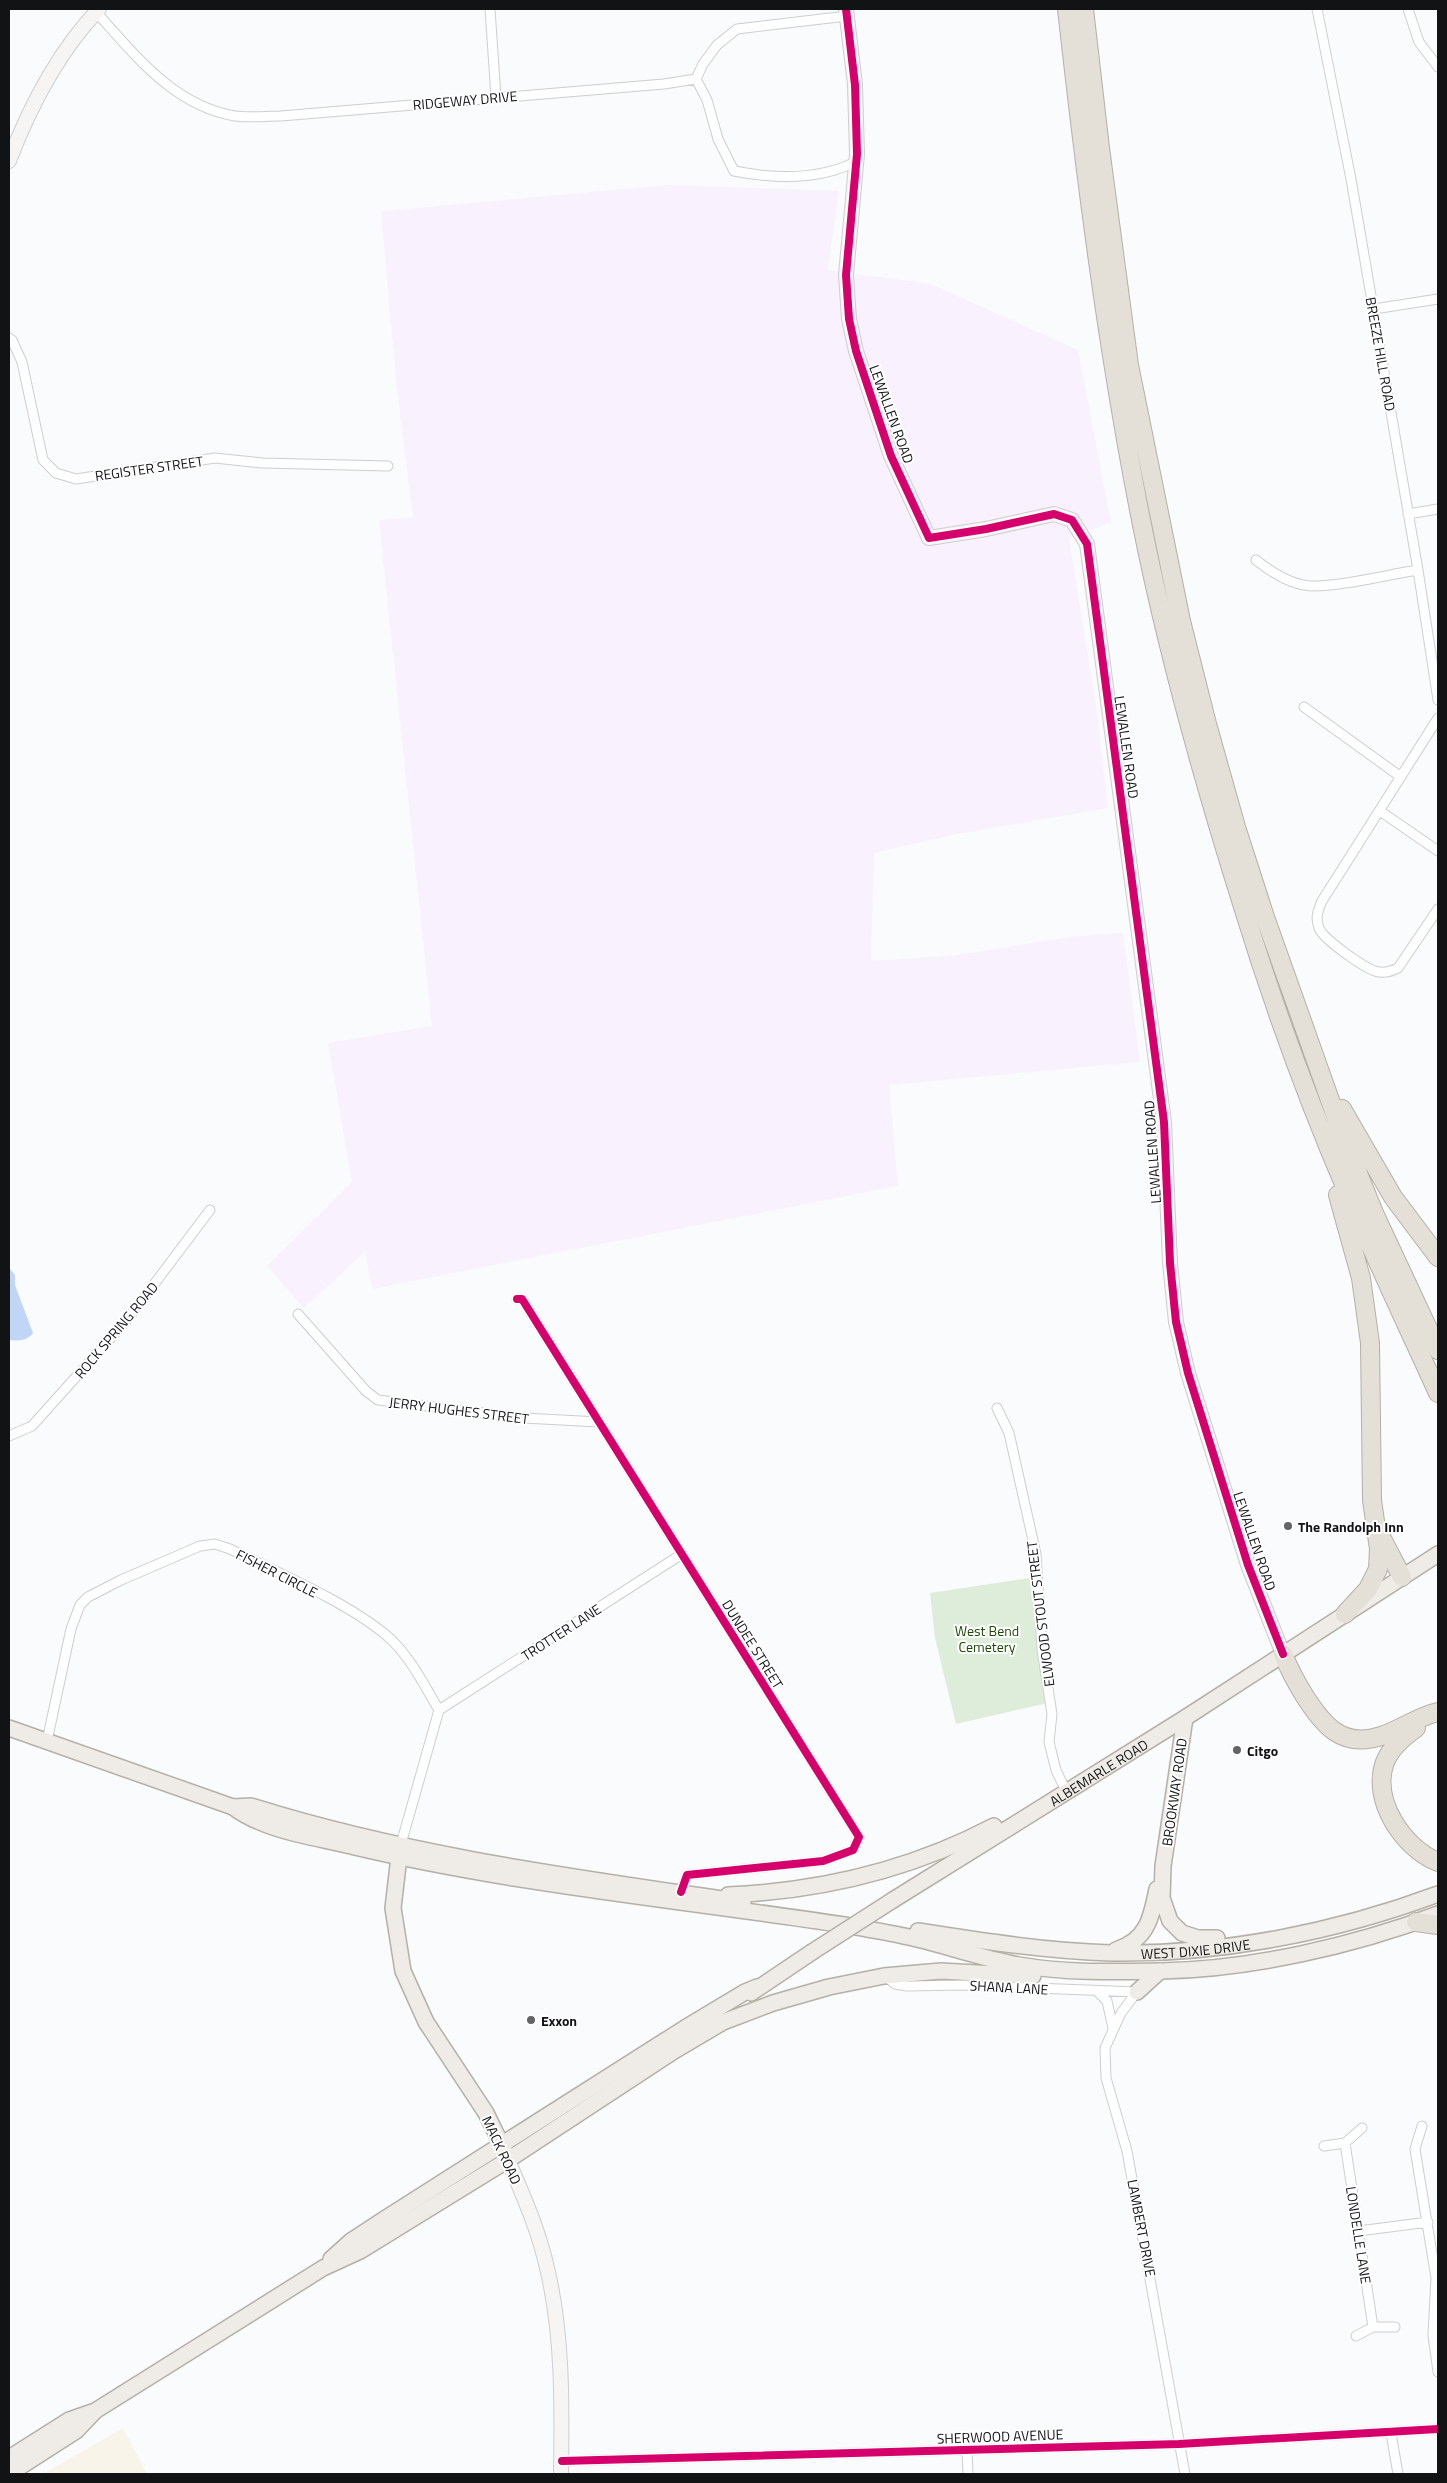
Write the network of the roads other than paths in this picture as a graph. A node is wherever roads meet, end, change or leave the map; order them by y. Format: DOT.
graph roads {
  1 [pos="490,9"];
  2 [pos="1067,9"];
  3 [pos="1084,9"];
  4 [pos="1317,9"];
  5 [pos="1408,9"];
  6 [pos="97,10"];
  7 [pos="847,12"];
  8 [pos="1438,67"];
  9 [pos="696,79"];
  10 [pos="496,97"];
  11 [pos="10,152"];
  12 [pos="856,161"];
  13 [pos="1438,299"];
  14 [pos="1374,309"];
  15 [pos="9,338"];
  16 [pos="388,466"];
  17 [pos="1438,509"];
  18 [pos="1408,514"];
  19 [pos="1256,560"];
  20 [pos="1418,570"];
  21 [pos="1438,700"];
  22 [pos="1304,707"];
  23 [pos="1438,718"];
  24 [pos="1401,777"];
  25 [pos="1380,811"];
  26 [pos="1438,851"];
  27 [pos="1438,908"];
  28 [pos="1312,1054"];
  29 [pos="1308,1094"];
  30 [pos="210,1210"];
  31 [pos="1438,1257"];
  32 [pos="517,1299"];
  33 [pos="298,1314"];
  34 [pos="1438,1350"];
  35 [pos="1438,1393"];
  36 [pos="997,1408"];
  37 [pos="599,1422"];
  38 [pos="9,1436"];
  39 [pos="1376,1527"];
  40 [pos="682,1554"];
  41 [pos="1438,1554"];
  42 [pos="1402,1577"];
  43 [pos="1345,1614"];
  44 [pos="1283,1654"];
  45 [pos="439,1710"];
  46 [pos="1438,1713"];
  47 [pos="1184,1718"];
  48 [pos="9,1728"];
  49 [pos="47,1741"];
  50 [pos="1066,1792"];
  51 [pos="1024,1817"];
  52 [pos="400,1851"];
  53 [pos="1438,1862"];
  54 [pos="1163,1866"];
  55 [pos="681,1892"];
  56 [pos="1438,1894"];
  57 [pos="707,1896"];
  58 [pos="1438,1914"];
  59 [pos="1416,1922"];
  60 [pos="1438,1925"];
  61 [pos="948,1941"];
  62 [pos="1256,1941"];
  63 [pos="1109,1953"];
  64 [pos="1105,1971"];
  65 [pos="1160,1972"];
  66 [pos="884,1976"];
  67 [pos="757,1987"];
  68 [pos="1097,1991"];
  69 [pos="1137,1992"];
  70 [pos="1113,2029"];
  71 [pos="706,2031"];
  72 [pos="1422,2126"];
  73 [pos="1362,2128"];
  74 [pos="1345,2143"];
  75 [pos="501,2145"];
  76 [pos="1324,2146"];
  77 [pos="508,2160"];
  78 [pos="1428,2222"];
  79 [pos="1359,2231"];
  80 [pos="322,2268"];
  81 [pos="1395,2326"];
  82 [pos="1373,2327"];
  83 [pos="1356,2336"];
  84 [pos="1438,2372"];
  85 [pos="94,2411"];
  86 [pos="1438,2429"];
  87 [pos="1391,2432"];
  88 [pos="1179,2444"];
  89 [pos="967,2450"];
  90 [pos="9,2458"];
  91 [pos="562,2467"];
  92 [pos="9,2474"];
  93 [pos="968,2474"];
  94 [pos="1185,2474"];
  95 [pos="1398,2474"];
  1 -- 10 [label="street"];
  2 -- 29 [label="highway"];
  3 -- 28 [label="highway"];
  4 -- 14 [label="street, BREEZE HILL ROAD"];
  5 -- 8 [label="street"];
  6 -- 10 [label="street, RIDGEWAY DRIVE"];
  6 -- 11 [label="street"];
  7 -- 9 [label="street"];
  7 -- 12 [label="street, LEWALLEN ROAD"];
  9 -- 10 [label="street, RIDGEWAY DRIVE"];
  9 -- 12 [label="street"];
  12 -- 44 [label="street, LEWALLEN ROAD"];
  13 -- 14 [label="street"];
  14 -- 18 [label="street, BREEZE HILL ROAD"];
  15 -- 16 [label="street, REGISTER STREET"];
  17 -- 18 [label="street"];
  18 -- 20 [label="street, BREEZE HILL ROAD"];
  19 -- 20 [label="street"];
  20 -- 21 [label="street, BREEZE HILL ROAD"];
  22 -- 24 [label="street"];
  23 -- 24 [label="street"];
  24 -- 25 [label="street"];
  25 -- 26 [label="street"];
  25 -- 27 [label="street"];
  28 -- 31 [label="highway"];
  28 -- 34 [label="highway"];
  29 -- 35 [label="highway"];
  29 -- 39 [label="highway"];
  30 -- 38 [label="street, ROCK SPRING ROAD"];
  32 -- 37 [label="street, DUNDEE STREET"];
  33 -- 37 [label="street, JERRY HUGHES STREET"];
  36 -- 50 [label="street, ELWOOD STOUT STREET"];
  37 -- 40 [label="street, DUNDEE STREET"];
  39 -- 42 [label="highway"];
  39 -- 43 [label="highway"];
  40 -- 45 [label="street, TROTTER LANE"];
  40 -- 55 [label="street, DUNDEE STREET"];
  41 -- 42 [label="main road, ALBEMARLE ROAD"];
  42 -- 43 [label="main road, ALBEMARLE ROAD"];
  43 -- 44 [label="main road, ALBEMARLE ROAD"];
  44 -- 46 [label="highway"];
  44 -- 47 [label="main road, ALBEMARLE ROAD"];
  45 -- 49 [label="street, FISHER CIRCLE"];
  45 -- 52 [label="street"];
  46 -- 53 [label="highway"];
  47 -- 50 [label="main road, ALBEMARLE ROAD"];
  47 -- 54 [label="main road, BROOKWAY ROAD"];
  48 -- 49 [label="main road"];
  49 -- 52 [label="main road"];
  50 -- 51 [label="main road, ALBEMARLE ROAD"];
  51 -- 57 [label="main road"];
  51 -- 67 [label="main road, ALBEMARLE ROAD, bridge"];
  52 -- 55 [label="main road"];
  52 -- 61 [label="main road"];
  52 -- 75 [label="main road, MACK ROAD"];
  54 -- 62 [label="main road"];
  54 -- 63 [label="main road"];
  55 -- 57 [label="main road"];
  56 -- 62 [label="main road, WEST DIXIE DRIVE"];
  57 -- 61 [label="main road"];
  58 -- 59 [label="main road, WEST DIXIE DRIVE"];
  59 -- 60 [label="highway"];
  59 -- 65 [label="main road, WEST DIXIE DRIVE"];
  61 -- 63 [label="main road, WEST DIXIE DRIVE"];
  61 -- 64 [label="main road, WEST DIXIE DRIVE"];
  62 -- 63 [label="main road, WEST DIXIE DRIVE"];
  64 -- 65 [label="main road, WEST DIXIE DRIVE"];
  64 -- 66 [label="main road"];
  65 -- 69 [label="main road"];
  66 -- 68 [label="street, SHANA LANE"];
  66 -- 71 [label="main road"];
  67 -- 71 [label="main road, ALBEMARLE ROAD"];
  67 -- 75 [label="main road, ALBEMARLE ROAD"];
  68 -- 69 [label="street, SHANA LANE"];
  68 -- 70 [label="street"];
  69 -- 70 [label="street, LAMBERT DRIVE"];
  70 -- 88 [label="street, LAMBERT DRIVE"];
  71 -- 77 [label="main road"];
  72 -- 78 [label="street"];
  73 -- 74 [label="street"];
  74 -- 76 [label="street"];
  74 -- 79 [label="street, LONDELLE LANE"];
  75 -- 77 [label="main road, MACK ROAD"];
  75 -- 80 [label="main road, ALBEMARLE ROAD"];
  77 -- 80 [label="main road"];
  77 -- 91 [label="street, MACK ROAD"];
  78 -- 79 [label="street"];
  78 -- 84 [label="street"];
  79 -- 82 [label="street, LONDELLE LANE"];
  80 -- 85 [label="main road"];
  81 -- 82 [label="street"];
  82 -- 83 [label="street"];
  85 -- 90 [label="main road"];
  85 -- 92 [label="main road"];
  86 -- 87 [label="street, SHERWOOD AVENUE"];
  87 -- 88 [label="street, SHERWOOD AVENUE"];
  87 -- 95 [label="street"];
  88 -- 89 [label="street, SHERWOOD AVENUE"];
  88 -- 94 [label="street, LAMBERT DRIVE"];
  89 -- 91 [label="street, SHERWOOD AVENUE"];
  89 -- 93 [label="street"];
}
